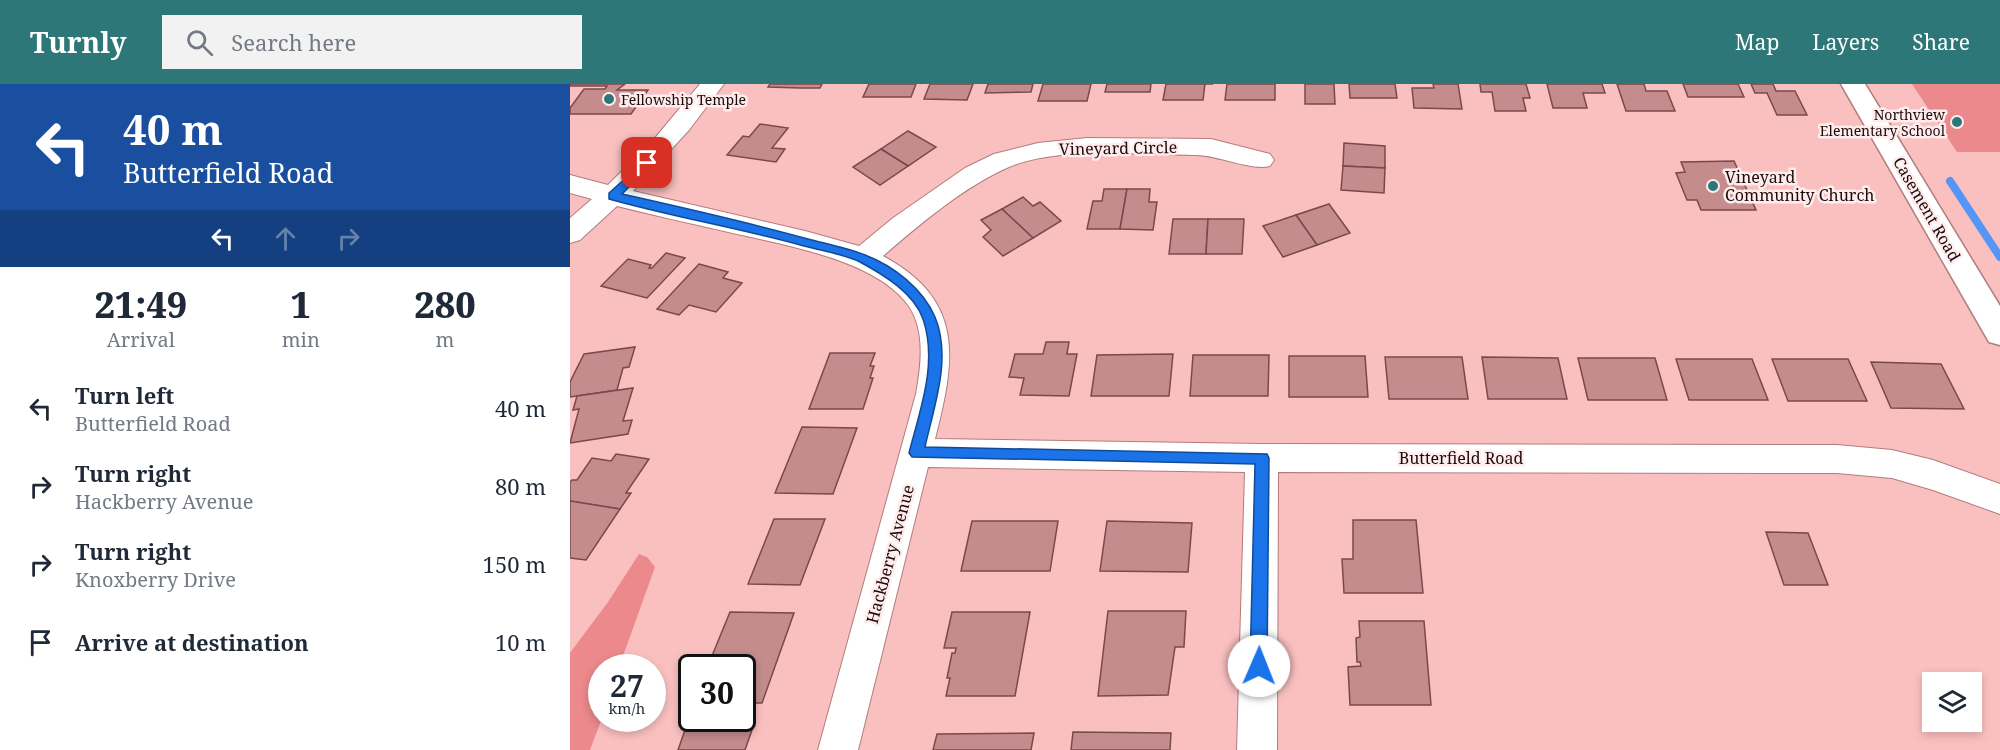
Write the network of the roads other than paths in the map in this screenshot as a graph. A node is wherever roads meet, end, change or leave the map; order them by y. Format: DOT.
graph roads {
  1 [pos="712,84"];
  2 [pos="1853,84"];
  3 [pos="1261,160"];
  4 [pos="570,184"];
  5 [pos="613,196"];
  6 [pos="570,233"];
  7 [pos="863,258"];
  8 [pos="2000,333"];
  9 [pos="916,453"];
  10 [pos="1262,458"];
  11 [pos="2000,499"];
  12 [pos="838,750"];
  13 [pos="1257,750"];
  1 -- 5 [label="street"];
  2 -- 8 [label="street, Casement Road"];
  3 -- 7 [label="street, Vineyard Circle"];
  4 -- 5 [label="street, Hackberry Avenue"];
  5 -- 6 [label="street"];
  5 -- 7 [label="street, Hackberry Avenue"];
  7 -- 9 [label="street, Hackberry Avenue"];
  9 -- 10 [label="street, Butterfield Road"];
  9 -- 12 [label="street, Hackberry Avenue"];
  10 -- 11 [label="street, Butterfield Road"];
  10 -- 13 [label="street"];
}
